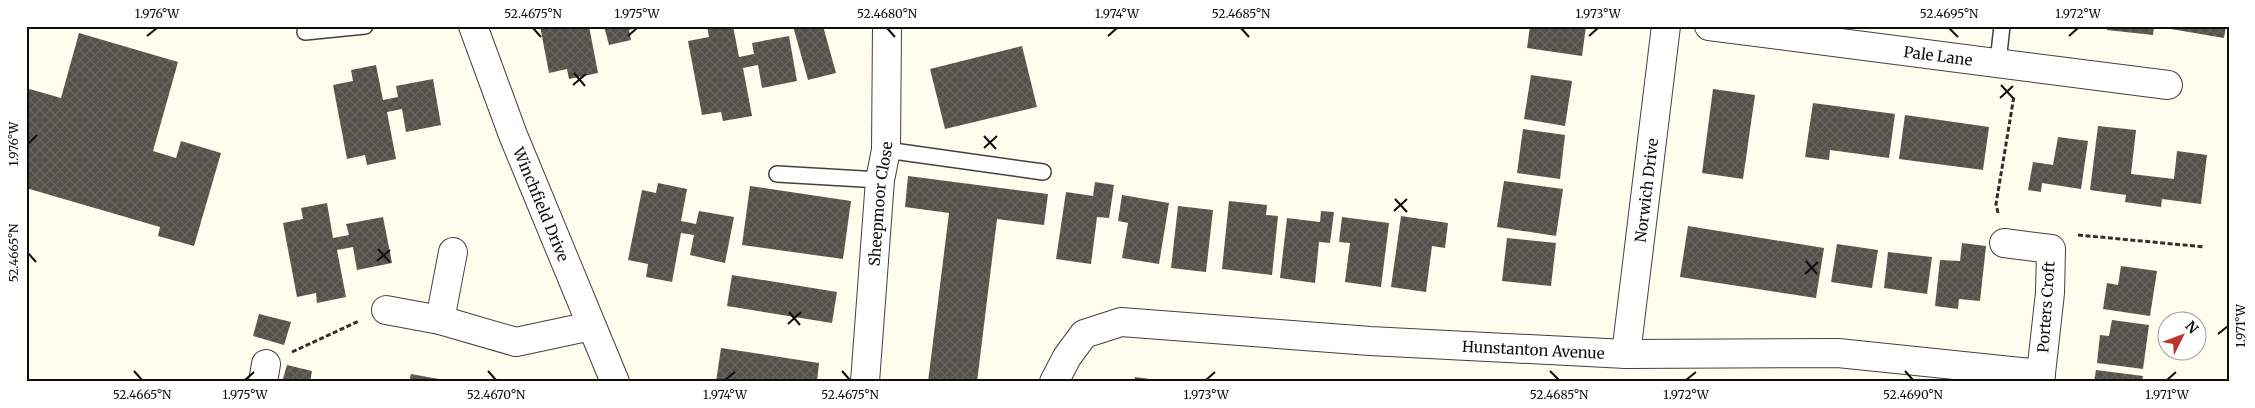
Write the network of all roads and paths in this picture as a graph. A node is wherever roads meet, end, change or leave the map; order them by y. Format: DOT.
graph roads {
  1 [pos="365,26"];
  2 [pos="473,26"];
  3 [pos="887,26"];
  4 [pos="1666,26"];
  5 [pos="1708,26"];
  6 [pos="2002,26"];
  7 [pos="305,32"];
  8 [pos="2009,63"];
  9 [pos="2168,84"];
  10 [pos="886,150"];
  11 [pos="1043,172"];
  12 [pos="778,174"];
  13 [pos="880,180"];
  14 [pos="2004,243"];
  15 [pos="2205,247"];
  16 [pos="2051,249"];
  17 [pos="453,252"];
  18 [pos="386,310"];
  19 [pos="440,320"];
  20 [pos="591,326"];
  21 [pos="1626,354"];
  22 [pos="265,373"];
  23 [pos="2040,378"];
  24 [pos="615,382"];
  25 [pos="865,382"];
  26 [pos="1054,382"];
  1 -- 7 [label="lane"];
  2 -- 20 [label="street, Winchfield Drive"];
  3 -- 10 [label="street, Sheepmoor Close"];
  4 -- 21 [label="street, Norwich Drive"];
  5 -- 8 [label="street, Pale Lane"];
  6 -- 8 [label="lane"];
  8 -- 9 [label="street, Pale Lane"];
  8 -- 14 [label="path"];
  10 -- 11 [label="lane"];
  10 -- 13 [label="street, Sheepmoor Close"];
  12 -- 13 [label="lane"];
  13 -- 25 [label="street, Sheepmoor Close"];
  14 -- 16 [label="street, Porters Croft"];
  15 -- 16 [label="path"];
  16 -- 23 [label="street, Porters Croft"];
  17 -- 19 [label="street"];
  18 -- 19 [label="street"];
  18 -- 22 [label="path"];
  19 -- 20 [label="street"];
  20 -- 24 [label="street, Winchfield Drive"];
  21 -- 23 [label="street, Hunstanton Avenue"];
  21 -- 26 [label="street, Hunstanton Avenue"];
}
